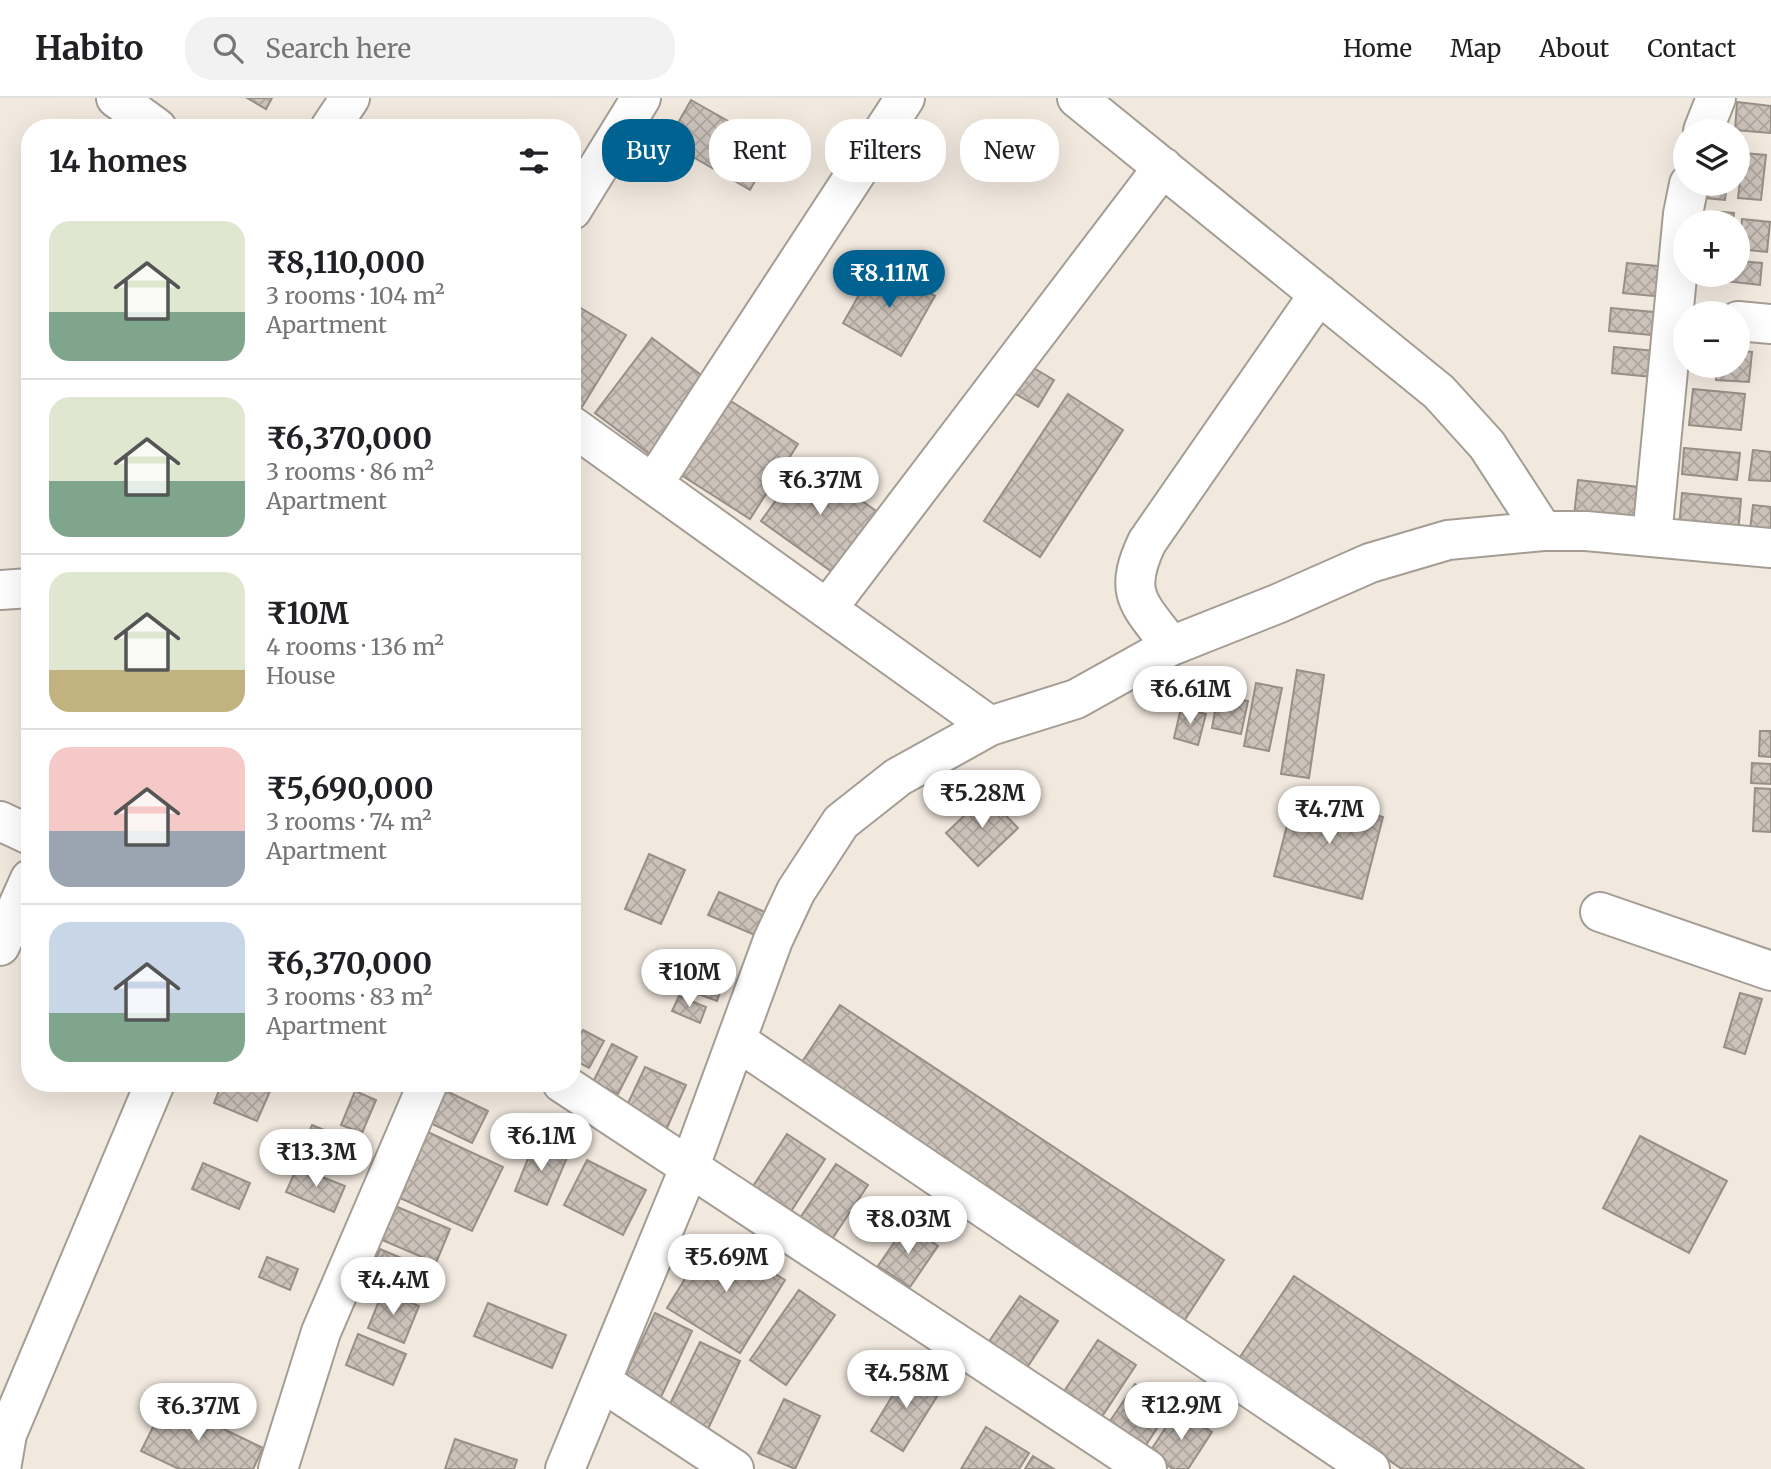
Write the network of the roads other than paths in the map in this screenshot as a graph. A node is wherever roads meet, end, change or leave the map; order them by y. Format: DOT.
graph roads {
  1 [pos="116,98"];
  2 [pos="350,98"];
  3 [pos="641,98"];
  4 [pos="905,98"];
  5 [pos="1716,98"];
  6 [pos="1080,99"];
  7 [pos="145,119"];
  8 [pos="336,119"];
  9 [pos="1708,119"];
  10 [pos="1163,167"];
  11 [pos="581,195"];
  12 [pos="1687,196"];
  13 [pos="1319,294"];
  14 [pos="1680,301"];
  15 [pos="1750,322"];
  16 [pos="1771,324"];
  17 [pos="1673,374"];
  18 [pos="581,432"];
  19 [pos="653,484"];
  20 [pos="1543,531"];
  21 [pos="1653,537"];
  22 [pos="1771,548"];
  23 [pos="21,589"];
  24 [pos="0,590"];
  25 [pos="827,609"];
  26 [pos="1171,646"];
  27 [pos="990,726"];
  28 [pos="0,821"];
  29 [pos="21,831"];
  30 [pos="21,899"];
  31 [pos="1600,912"];
  32 [pos="0,946"];
  33 [pos="1771,971"];
  34 [pos="737,1041"];
  35 [pos="151,1092"];
  36 [pos="424,1092"];
  37 [pos="576,1092"];
  38 [pos="690,1166"];
  39 [pos="602,1382"];
  40 [pos="577,1464"];
  41 [pos="1,1469"];
  42 [pos="278,1469"];
  43 [pos="734,1469"];
  44 [pos="1147,1469"];
  45 [pos="1370,1469"];
  1 -- 7 [label="street"];
  2 -- 8 [label="street"];
  3 -- 11 [label="street"];
  4 -- 19 [label="street"];
  5 -- 9 [label="street"];
  6 -- 10 [label="street"];
  10 -- 13 [label="street"];
  10 -- 25 [label="street"];
  12 -- 14 [label="street"];
  13 -- 20 [label="street"];
  13 -- 26 [label="street"];
  15 -- 16 [label="street"];
  17 -- 21 [label="street"];
  18 -- 19 [label="street"];
  19 -- 25 [label="street"];
  20 -- 21 [label="street"];
  20 -- 26 [label="street"];
  21 -- 22 [label="street"];
  23 -- 24 [label="street"];
  25 -- 27 [label="street"];
  26 -- 27 [label="street"];
  27 -- 34 [label="street"];
  28 -- 29 [label="street"];
  30 -- 32 [label="street"];
  31 -- 33 [label="street"];
  34 -- 38 [label="street"];
  34 -- 45 [label="street"];
  35 -- 41 [label="street"];
  36 -- 42 [label="street"];
  37 -- 38 [label="street"];
  38 -- 39 [label="street"];
  38 -- 44 [label="street"];
  39 -- 40 [label="street"];
  39 -- 43 [label="street"];
}
